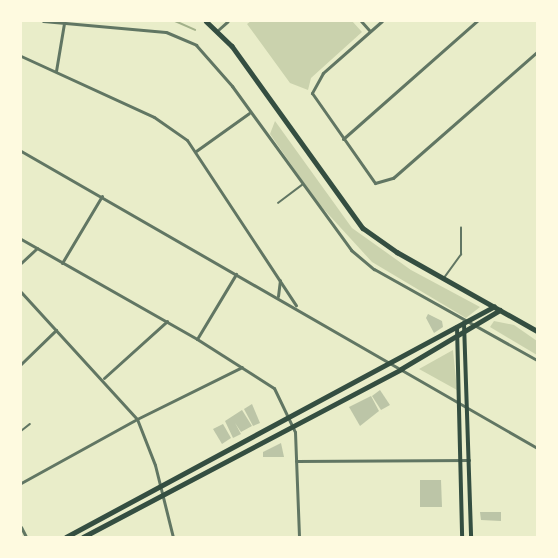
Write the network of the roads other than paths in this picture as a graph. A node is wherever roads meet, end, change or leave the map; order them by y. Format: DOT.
graph roads {
  1 [pos="43,21"];
  2 [pos="206,21"];
  3 [pos="228,21"];
  4 [pos="361,21"];
  5 [pos="382,21"];
  6 [pos="477,21"];
  7 [pos="64,22"];
  8 [pos="218,30"];
  9 [pos="371,31"];
  10 [pos="537,52"];
  11 [pos="21,56"];
  12 [pos="56,71"];
  13 [pos="249,113"];
  14 [pos="343,139"];
  15 [pos="21,151"];
  16 [pos="196,151"];
  17 [pos="302,185"];
  18 [pos="102,196"];
  19 [pos="278,203"];
  20 [pos="461,228"];
  21 [pos="21,239"];
  22 [pos="37,248"];
  23 [pos="21,263"];
  24 [pos="62,263"];
  25 [pos="236,274"];
  26 [pos="443,278"];
  27 [pos="280,279"];
  28 [pos="21,291"];
  29 [pos="278,297"];
  30 [pos="296,306"];
  31 [pos="494,307"];
  32 [pos="500,310"];
  33 [pos="167,321"];
  34 [pos="465,322"];
  35 [pos="477,326"];
  36 [pos="457,327"];
  37 [pos="57,330"];
  38 [pos="537,331"];
  39 [pos="465,333"];
  40 [pos="457,336"];
  41 [pos="198,339"];
  42 [pos="537,360"];
  43 [pos="21,364"];
  44 [pos="390,364"];
  45 [pos="242,367"];
  46 [pos="401,369"];
  47 [pos="103,379"];
  48 [pos="460,402"];
  49 [pos="468,407"];
  50 [pos="291,418"];
  51 [pos="137,419"];
  52 [pos="30,424"];
  53 [pos="293,426"];
  54 [pos="21,431"];
  55 [pos="537,447"];
  56 [pos="469,460"];
  57 [pos="297,461"];
  58 [pos="461,461"];
  59 [pos="21,483"];
  60 [pos="160,487"];
  61 [pos="162,493"];
  62 [pos="21,527"];
  63 [pos="26,537"];
  64 [pos="66,537"];
  65 [pos="83,537"];
  66 [pos="173,537"];
  67 [pos="299,537"];
  68 [pos="462,537"];
  69 [pos="471,537"];
  1 -- 7 [label="street"];
  2 -- 8 [label="main road"];
  3 -- 8 [label="street"];
  4 -- 9 [label="street"];
  5 -- 9 [label="street"];
  6 -- 14 [label="street"];
  7 -- 12 [label="street"];
  7 -- 13 [label="street"];
  8 -- 26 [label="main road"];
  9 -- 14 [label="street"];
  10 -- 14 [label="street"];
  11 -- 12 [label="street"];
  12 -- 16 [label="street"];
  13 -- 16 [label="street"];
  13 -- 17 [label="street"];
  15 -- 18 [label="street"];
  16 -- 27 [label="street"];
  17 -- 19 [label="lane"];
  17 -- 34 [label="street"];
  18 -- 24 [label="street"];
  18 -- 25 [label="street"];
  20 -- 26 [label="lane"];
  21 -- 22 [label="street"];
  22 -- 23 [label="street"];
  22 -- 24 [label="street"];
  24 -- 33 [label="street"];
  25 -- 29 [label="street"];
  25 -- 41 [label="street"];
  26 -- 31 [label="main road"];
  27 -- 29 [label="street"];
  27 -- 30 [label="street"];
  28 -- 37 [label="street"];
  29 -- 30 [label="street"];
  30 -- 44 [label="street"];
  31 -- 32 [label="main road"];
  31 -- 34 [label="main road"];
  32 -- 35 [label="main road"];
  32 -- 38 [label="main road"];
  33 -- 41 [label="street"];
  33 -- 47 [label="street"];
  34 -- 35 [label="street"];
  34 -- 36 [label="main road"];
  34 -- 39 [label="main road"];
  35 -- 39 [label="main road"];
  35 -- 42 [label="street"];
  36 -- 40 [label="main road"];
  36 -- 44 [label="main road"];
  37 -- 43 [label="street"];
  37 -- 47 [label="street"];
  39 -- 40 [label="main road"];
  39 -- 49 [label="main road"];
  40 -- 46 [label="main road"];
  40 -- 48 [label="main road"];
  41 -- 45 [label="street"];
  44 -- 46 [label="street"];
  44 -- 50 [label="main road"];
  45 -- 50 [label="street"];
  45 -- 51 [label="street"];
  46 -- 48 [label="street"];
  46 -- 53 [label="main road"];
  47 -- 51 [label="street"];
  48 -- 49 [label="street"];
  48 -- 58 [label="main road"];
  49 -- 55 [label="street"];
  49 -- 56 [label="main road"];
  50 -- 53 [label="street"];
  50 -- 60 [label="main road"];
  51 -- 59 [label="street"];
  51 -- 60 [label="street"];
  52 -- 54 [label="lane"];
  53 -- 57 [label="street"];
  53 -- 61 [label="main road"];
  56 -- 58 [label="street"];
  56 -- 69 [label="main road"];
  57 -- 58 [label="street"];
  57 -- 67 [label="street"];
  58 -- 68 [label="main road"];
  60 -- 61 [label="street"];
  60 -- 64 [label="main road"];
  61 -- 65 [label="main road"];
  61 -- 66 [label="street"];
  62 -- 63 [label="street"];
}
